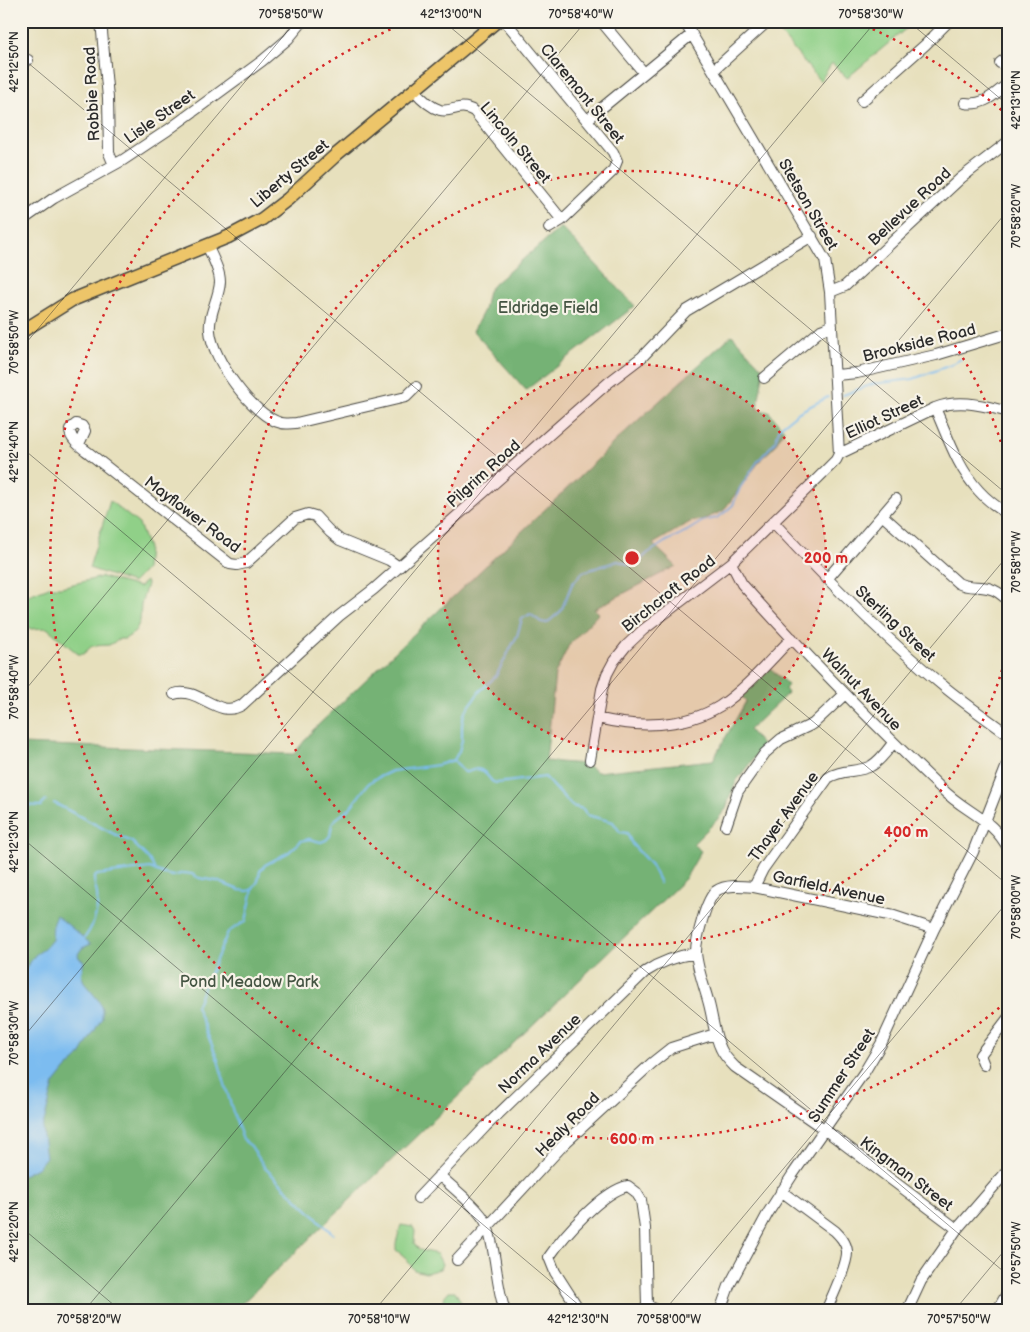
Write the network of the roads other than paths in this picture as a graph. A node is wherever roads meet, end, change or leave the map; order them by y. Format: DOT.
graph roads {
  1 [pos="101,21"];
  2 [pos="497,21"];
  3 [pos="505,21"];
  4 [pos="601,21"];
  5 [pos="684,21"];
  6 [pos="768,21"];
  7 [pos="949,21"];
  8 [pos="299,23"];
  9 [pos="692,34"];
  10 [pos="1009,56"];
  11 [pos="1000,63"];
  12 [pos="714,70"];
  13 [pos="644,73"];
  14 [pos="1009,83"];
  15 [pos="414,90"];
  16 [pos="862,101"];
  17 [pos="965,104"];
  18 [pos="587,120"];
  19 [pos="1009,141"];
  20 [pos="114,165"];
  21 [pos="562,220"];
  22 [pos="21,221"];
  23 [pos="549,228"];
  24 [pos="812,236"];
  25 [pos="207,245"];
  26 [pos="830,292"];
  27 [pos="832,326"];
  28 [pos="21,332"];
  29 [pos="1009,333"];
  30 [pos="836,375"];
  31 [pos="764,378"];
  32 [pos="416,387"];
  33 [pos="935,408"];
  34 [pos="1009,412"];
  35 [pos="75,441"];
  36 [pos="839,454"];
  37 [pos="896,499"];
  38 [pos="882,515"];
  39 [pos="1009,515"];
  40 [pos="774,523"];
  41 [pos="731,563"];
  42 [pos="399,568"];
  43 [pos="827,579"];
  44 [pos="1009,600"];
  45 [pos="792,638"];
  46 [pos="174,694"];
  47 [pos="844,694"];
  48 [pos="597,718"];
  49 [pos="1009,735"];
  50 [pos="894,743"];
  51 [pos="590,760"];
  52 [pos="1008,762"];
  53 [pos="986,821"];
  54 [pos="726,826"];
  55 [pos="1009,850"];
  56 [pos="754,887"];
  57 [pos="934,929"];
  58 [pos="696,953"];
  59 [pos="1009,1016"];
  60 [pos="715,1034"];
  61 [pos="984,1065"];
  62 [pos="824,1129"];
  63 [pos="1009,1169"];
  64 [pos="439,1175"];
  65 [pos="781,1191"];
  66 [pos="418,1198"];
  67 [pos="487,1228"];
  68 [pos="957,1229"];
  69 [pos="457,1260"];
  70 [pos="1009,1290"];
  71 [pos="646,1308"];
  72 [pos="505,1311"];
  73 [pos="580,1311"];
  74 [pos="659,1311"];
  75 [pos="720,1311"];
  76 [pos="826,1311"];
  77 [pos="907,1311"];
  78 [pos="997,1311"];
  1 -- 20 [label="street, Robbie Road"];
  2 -- 15 [label="main road, Liberty Street"];
  3 -- 18 [label="street, Claremont Street"];
  4 -- 13 [label="street"];
  5 -- 9 [label="street, Stetson Street"];
  6 -- 12 [label="street"];
  7 -- 16 [label="street"];
  8 -- 20 [label="street, Lisle Street"];
  9 -- 12 [label="street, Stetson Street"];
  9 -- 13 [label="street"];
  10 -- 11 [label="street"];
  12 -- 24 [label="street, Stetson Street"];
  13 -- 18 [label="street"];
  14 -- 17 [label="street"];
  15 -- 21 [label="street, Lincoln Street"];
  15 -- 25 [label="main road, Liberty Street"];
  18 -- 21 [label="street, Claremont Street"];
  19 -- 26 [label="street, Bellevue Road"];
  20 -- 22 [label="street, Lisle Street"];
  21 -- 23 [label="street"];
  24 -- 26 [label="street, Stetson Street"];
  24 -- 42 [label="street, Pilgrim Road"];
  25 -- 28 [label="main road, Liberty Street"];
  25 -- 32 [label="street"];
  26 -- 27 [label="street, Stetson Street"];
  27 -- 30 [label="street, Stetson Street"];
  27 -- 31 [label="street"];
  29 -- 30 [label="street, Brookside Road"];
  30 -- 36 [label="street, Stetson Street"];
  33 -- 34 [label="street"];
  33 -- 36 [label="street, Elliot Street"];
  33 -- 39 [label="street, Elliot Street"];
  35 -- 42 [label="street, Mayflower Road"];
  36 -- 40 [label="street, Elliot Street"];
  37 -- 38 [label="street"];
  38 -- 43 [label="street"];
  38 -- 44 [label="street"];
  40 -- 41 [label="street, Elliot Street"];
  40 -- 43 [label="street, Sterling Street"];
  41 -- 45 [label="street, Walnut Avenue"];
  41 -- 48 [label="street, Birchcroft Road"];
  42 -- 46 [label="street, Pilgrim Road"];
  43 -- 49 [label="street, Sterling Street"];
  45 -- 47 [label="street, Walnut Avenue"];
  45 -- 48 [label="street"];
  47 -- 50 [label="street, Walnut Avenue"];
  47 -- 54 [label="street"];
  48 -- 51 [label="street, Birchcroft Road"];
  50 -- 53 [label="street, Walnut Avenue"];
  50 -- 56 [label="street, Thayer Avenue"];
  52 -- 53 [label="street, Summer Street"];
  53 -- 55 [label="street, Walnut Avenue"];
  53 -- 57 [label="street, Summer Street"];
  56 -- 57 [label="street, Garfield Avenue"];
  56 -- 58 [label="street, Garfield Avenue"];
  57 -- 62 [label="street, Summer Street"];
  58 -- 60 [label="street, Kingman Street"];
  58 -- 64 [label="street, Norma Avenue"];
  59 -- 61 [label="street"];
  60 -- 62 [label="street, Kingman Street"];
  60 -- 67 [label="street, Healy Road"];
  62 -- 65 [label="street, Summer Street"];
  62 -- 68 [label="street, Kingman Street"];
  63 -- 68 [label="street, Kingman Street"];
  64 -- 66 [label="street, Norma Avenue"];
  64 -- 67 [label="street"];
  65 -- 75 [label="street, Summer Street"];
  65 -- 76 [label="street"];
  67 -- 69 [label="street, Healy Road"];
  67 -- 72 [label="street"];
  68 -- 77 [label="street"];
  70 -- 78 [label="street"];
  71 -- 73 [label="street"];
  71 -- 74 [label="street"];
}
